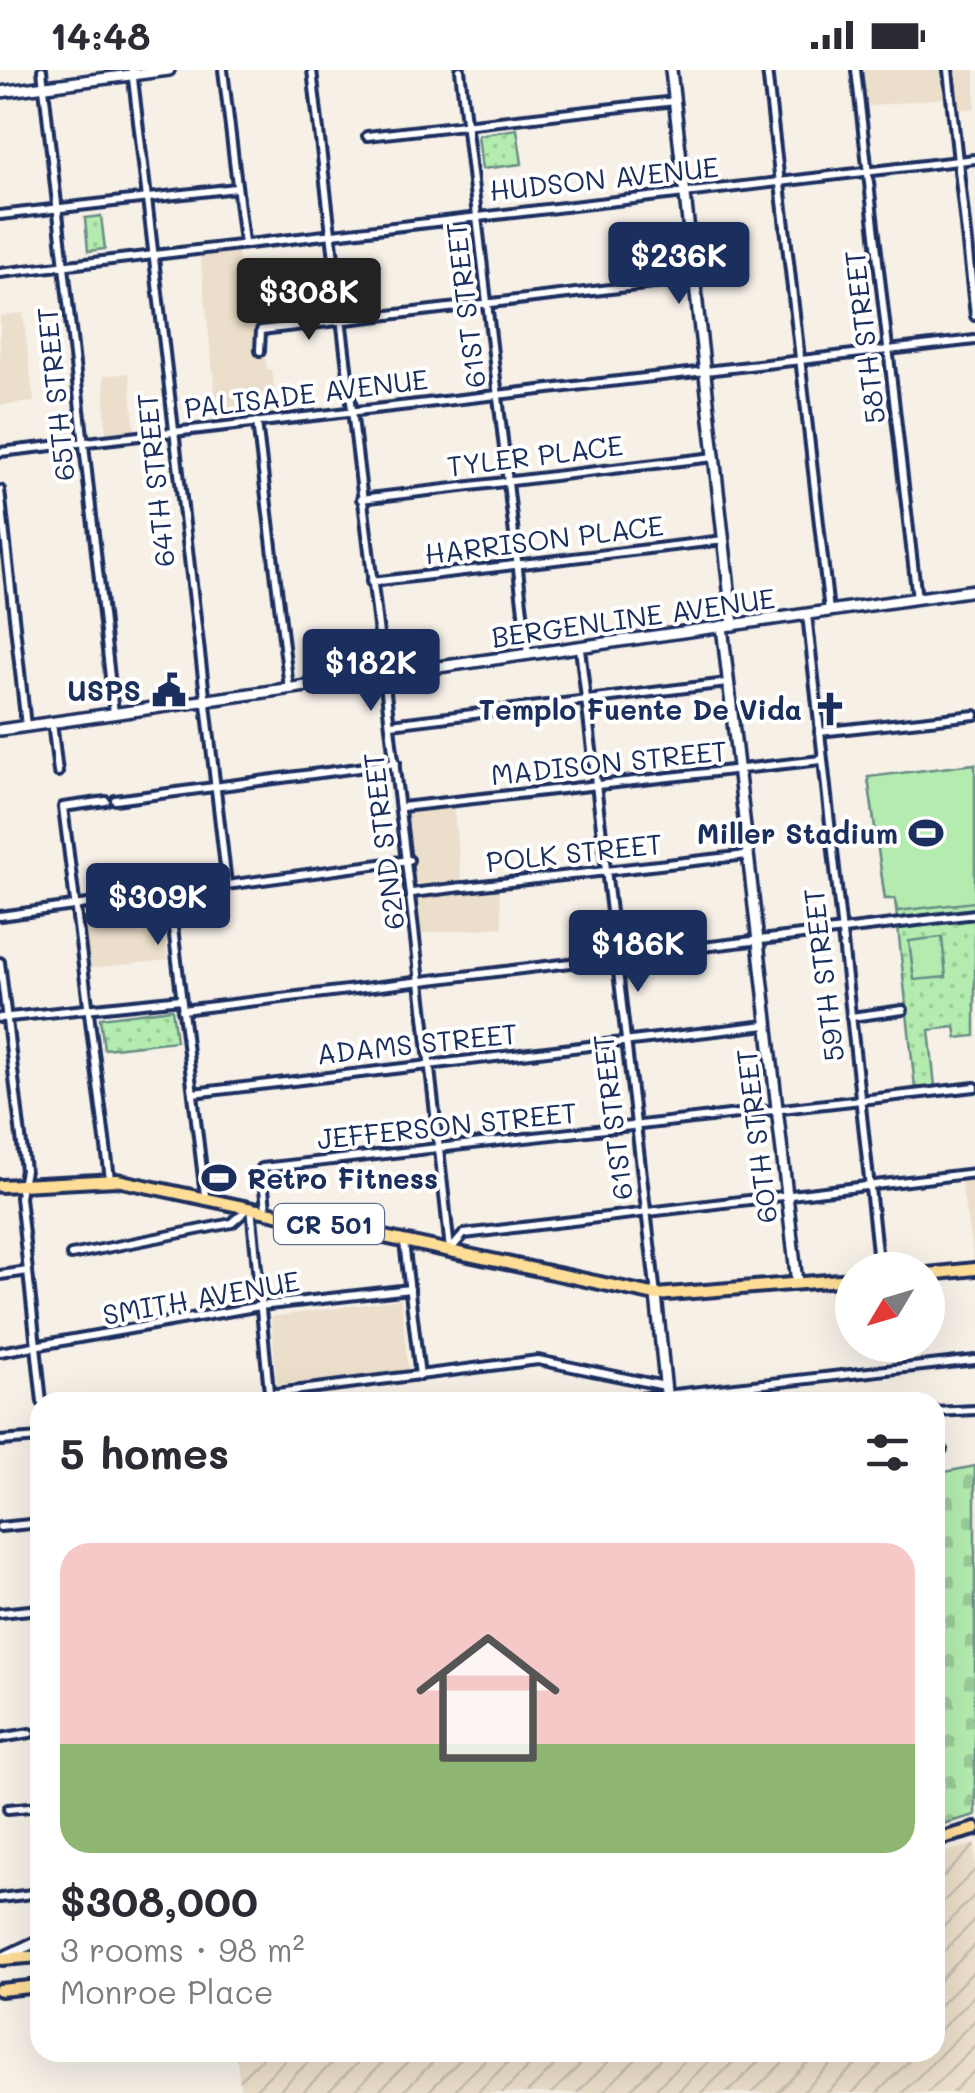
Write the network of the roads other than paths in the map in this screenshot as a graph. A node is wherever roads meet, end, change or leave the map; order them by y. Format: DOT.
graph roads {
  1 [pos="42,70"];
  2 [pos="169,70"];
  3 [pos="223,70"];
  4 [pos="312,70"];
  5 [pos="460,70"];
  6 [pos="671,70"];
  7 [pos="767,70"];
  8 [pos="856,70"];
  9 [pos="948,70"];
  10 [pos="132,72"];
  11 [pos="44,86"];
  12 [pos="0,92"];
  13 [pos="675,102"];
  14 [pos="467,125"];
  15 [pos="367,136"];
  16 [pos="975,159"];
  17 [pos="957,160"];
  18 [pos="867,173"];
  19 [pos="780,182"];
  20 [pos="236,188"];
  21 [pos="684,192"];
  22 [pos="146,198"];
  23 [pos="57,210"];
  24 [pos="478,214"];
  25 [pos="0,215"];
  26 [pos="331,232"];
  27 [pos="244,242"];
  28 [pos="152,254"];
  29 [pos="63,266"];
  30 [pos="0,272"];
  31 [pos="696,279"];
  32 [pos="488,303"];
  33 [pos="975,316"];
  34 [pos="342,320"];
  35 [pos="975,340"];
  36 [pos="888,350"];
  37 [pos="260,351"];
  38 [pos="801,360"];
  39 [pos="704,370"];
  40 [pos="498,393"];
  41 [pos="352,410"];
  42 [pos="257,422"];
  43 [pos="172,432"];
  44 [pos="83,442"];
  45 [pos="0,452"];
  46 [pos="714,457"];
  47 [pos="508,480"];
  48 [pos="0,490"];
  49 [pos="361,499"];
  50 [pos="724,540"];
  51 [pos="518,564"];
  52 [pos="370,582"];
  53 [pos="975,590"];
  54 [pos="917,598"];
  55 [pos="829,611"];
  56 [pos="807,614"];
  57 [pos="727,625"];
  58 [pos="580,648"];
  59 [pos="528,655"];
  60 [pos="383,676"];
  61 [pos="727,684"];
  62 [pos="289,688"];
  63 [pos="585,700"];
  64 [pos="204,701"];
  65 [pos="114,713"];
  66 [pos="975,715"];
  67 [pos="52,722"];
  68 [pos="391,724"];
  69 [pos="26,726"];
  70 [pos="0,730"];
  71 [pos="818,732"];
  72 [pos="821,760"];
  73 [pos="396,763"];
  74 [pos="738,770"];
  75 [pos="58,772"];
  76 [pos="596,786"];
  77 [pos="214,788"];
  78 [pos="402,807"];
  79 [pos="747,854"];
  80 [pos="408,860"];
  81 [pos="606,871"];
  82 [pos="227,884"];
  83 [pos="169,893"];
  84 [pos="412,893"];
  85 [pos="76,906"];
  86 [pos="975,914"];
  87 [pos="0,916"];
  88 [pos="841,931"];
  89 [pos="756,940"];
  90 [pos="615,956"];
  91 [pos="0,962"];
  92 [pos="421,979"];
  93 [pos="181,999"];
  94 [pos="90,1008"];
  95 [pos="182,1010"];
  96 [pos="903,1010"];
  97 [pos="3,1017"];
  98 [pos="851,1017"];
  99 [pos="766,1025"];
  100 [pos="625,1042"];
  101 [pos="430,1063"];
  102 [pos="975,1087"];
  103 [pos="194,1093"];
  104 [pos="861,1101"];
  105 [pos="776,1111"];
  106 [pos="634,1127"];
  107 [pos="439,1147"];
  108 [pos="975,1173"];
  109 [pos="110,1179"];
  110 [pos="22,1185"];
  111 [pos="0,1186"];
  112 [pos="871,1188"];
  113 [pos="205,1196"];
  114 [pos="786,1196"];
  115 [pos="251,1206"];
  116 [pos="266,1210"];
  117 [pos="646,1212"];
  118 [pos="404,1241"];
  119 [pos="450,1250"];
  120 [pos="876,1252"];
  121 [pos="71,1255"];
  122 [pos="975,1269"];
  123 [pos="28,1272"];
  124 [pos="945,1272"];
  125 [pos="0,1274"];
  126 [pos="835,1280"];
  127 [pos="797,1283"];
  128 [pos="410,1289"];
  129 [pos="656,1294"];
  130 [pos="260,1306"];
  131 [pos="36,1348"];
  132 [pos="0,1352"];
  133 [pos="975,1360"];
  134 [pos="420,1376"];
  135 [pos="41,1392"];
  136 [pos="268,1392"];
  137 [pos="310,1392"];
  138 [pos="658,1392"];
  139 [pos="666,1392"];
  140 [pos="684,1392"];
  141 [pos="975,1410"];
  142 [pos="945,1412"];
  143 [pos="30,1439"];
  144 [pos="0,1442"];
  145 [pos="30,1523"];
  146 [pos="0,1526"];
  147 [pos="30,1610"];
  148 [pos="0,1613"];
  149 [pos="30,1733"];
  150 [pos="0,1738"];
  151 [pos="30,1807"];
  152 [pos="8,1809"];
  153 [pos="975,1829"];
  154 [pos="945,1837"];
  155 [pos="30,1894"];
  156 [pos="0,1898"];
  157 [pos="30,1945"];
  158 [pos="30,1957"];
  159 [pos="1,1959"];
  160 [pos="30,1987"];
  161 [pos="0,1990"];
  1 -- 11 [label="street, 65TH STREET"];
  2 -- 10 [label="street"];
  3 -- 20 [label="street"];
  4 -- 26 [label="street, 62ND STREET"];
  5 -- 14 [label="street, 61ST STREET"];
  6 -- 13 [label="street, 60TH STREET"];
  7 -- 19 [label="street"];
  8 -- 18 [label="street, 58TH STREET"];
  9 -- 17 [label="street"];
  10 -- 11 [label="street"];
  10 -- 22 [label="street, 64TH STREET"];
  11 -- 12 [label="street"];
  11 -- 23 [label="street, 65TH STREET"];
  13 -- 14 [label="street"];
  13 -- 21 [label="street, 60TH STREET"];
  14 -- 15 [label="street"];
  14 -- 24 [label="street, 61ST STREET"];
  16 -- 17 [label="street, HUDSON AVENUE"];
  17 -- 18 [label="street, HUDSON AVENUE"];
  17 -- 33 [label="street"];
  18 -- 19 [label="street, HUDSON AVENUE"];
  18 -- 36 [label="street, 58TH STREET"];
  19 -- 21 [label="street, HUDSON AVENUE"];
  19 -- 38 [label="street"];
  20 -- 22 [label="street"];
  20 -- 27 [label="street"];
  21 -- 24 [label="street, HUDSON AVENUE"];
  21 -- 31 [label="street, 60TH STREET"];
  22 -- 23 [label="street"];
  22 -- 28 [label="street, 64TH STREET"];
  23 -- 25 [label="street"];
  23 -- 29 [label="street, 65TH STREET"];
  24 -- 26 [label="street, HUDSON AVENUE"];
  24 -- 32 [label="street, 61ST STREET"];
  26 -- 27 [label="street, HUDSON AVENUE"];
  26 -- 34 [label="street, 62ND STREET"];
  27 -- 28 [label="street, HUDSON AVENUE"];
  28 -- 29 [label="street, HUDSON AVENUE"];
  28 -- 43 [label="street, 64TH STREET"];
  29 -- 30 [label="street, HUDSON AVENUE"];
  29 -- 44 [label="street, 65TH STREET"];
  31 -- 32 [label="street"];
  31 -- 39 [label="street, 60TH STREET"];
  32 -- 34 [label="street"];
  32 -- 40 [label="street, 61ST STREET"];
  34 -- 37 [label="street"];
  34 -- 41 [label="street, 62ND STREET"];
  35 -- 36 [label="street, PALISADE AVENUE"];
  36 -- 38 [label="street, PALISADE AVENUE"];
  36 -- 54 [label="street, 58TH STREET"];
  38 -- 39 [label="street, PALISADE AVENUE"];
  38 -- 55 [label="street"];
  39 -- 40 [label="street, PALISADE AVENUE"];
  39 -- 46 [label="street, 60TH STREET"];
  40 -- 41 [label="street, PALISADE AVENUE"];
  40 -- 47 [label="street, 61ST STREET"];
  41 -- 42 [label="street, PALISADE AVENUE"];
  41 -- 49 [label="street, 62ND STREET"];
  42 -- 43 [label="street, PALISADE AVENUE"];
  42 -- 62 [label="street"];
  43 -- 44 [label="street, PALISADE AVENUE"];
  43 -- 64 [label="street, 64TH STREET"];
  44 -- 45 [label="street, PALISADE AVENUE"];
  44 -- 65 [label="street, 65TH STREET"];
  46 -- 47 [label="street, TYLER PLACE"];
  46 -- 50 [label="street, 60TH STREET"];
  47 -- 49 [label="street, TYLER PLACE"];
  47 -- 51 [label="street, 61ST STREET"];
  48 -- 69 [label="street"];
  49 -- 52 [label="street, 62ND STREET"];
  50 -- 51 [label="street, HARRISON PLACE"];
  50 -- 57 [label="street, 60TH STREET"];
  51 -- 52 [label="street, HARRISON PLACE"];
  51 -- 59 [label="street, 61ST STREET"];
  52 -- 60 [label="street, 62ND STREET"];
  53 -- 54 [label="street, BERGENLINE AVENUE"];
  54 -- 55 [label="street, BERGENLINE AVENUE"];
  55 -- 56 [label="street, BERGENLINE AVENUE"];
  56 -- 57 [label="street, BERGENLINE AVENUE"];
  56 -- 71 [label="street, 59TH STREET"];
  57 -- 58 [label="street, BERGENLINE AVENUE"];
  57 -- 61 [label="street, 60TH STREET"];
  58 -- 59 [label="street, BERGENLINE AVENUE"];
  58 -- 63 [label="street, 61ST STREET"];
  59 -- 60 [label="street, BERGENLINE AVENUE"];
  60 -- 62 [label="street, BERGENLINE AVENUE"];
  60 -- 68 [label="street, 62ND STREET"];
  61 -- 63 [label="street"];
  61 -- 74 [label="street, 60TH STREET"];
  62 -- 64 [label="street, BERGENLINE AVENUE"];
  63 -- 68 [label="street"];
  63 -- 76 [label="street, 61ST STREET"];
  64 -- 65 [label="street, BERGENLINE AVENUE"];
  64 -- 77 [label="street, 64TH STREET"];
  65 -- 67 [label="street, BERGENLINE AVENUE"];
  66 -- 71 [label="street"];
  67 -- 69 [label="street, BERGENLINE AVENUE"];
  67 -- 75 [label="street"];
  68 -- 73 [label="street, 62ND STREET"];
  69 -- 70 [label="street, BERGENLINE AVENUE"];
  71 -- 72 [label="street, 59TH STREET"];
  72 -- 74 [label="street, MADISON STREET"];
  72 -- 88 [label="street, 59TH STREET"];
  73 -- 77 [label="street"];
  73 -- 78 [label="street, 62ND STREET"];
  74 -- 76 [label="street, MADISON STREET"];
  74 -- 79 [label="street, 60TH STREET"];
  76 -- 78 [label="street, MADISON STREET"];
  76 -- 81 [label="street, 61ST STREET"];
  77 -- 82 [label="street, 64TH STREET"];
  77 -- 85 [label="street"];
  78 -- 80 [label="street, 62ND STREET"];
  79 -- 81 [label="street, POLK STREET"];
  79 -- 89 [label="street, 60TH STREET"];
  80 -- 82 [label="street"];
  80 -- 84 [label="street, 62ND STREET"];
  81 -- 84 [label="street, POLK STREET"];
  81 -- 90 [label="street, 61ST STREET"];
  82 -- 83 [label="street"];
  83 -- 85 [label="street"];
  83 -- 93 [label="street"];
  84 -- 92 [label="street, 62ND STREET"];
  85 -- 87 [label="street"];
  85 -- 94 [label="street"];
  86 -- 88 [label="street"];
  88 -- 89 [label="street"];
  88 -- 98 [label="street, 59TH STREET"];
  89 -- 90 [label="street"];
  89 -- 99 [label="street, 60TH STREET"];
  90 -- 92 [label="street"];
  90 -- 100 [label="street, 61ST STREET"];
  91 -- 97 [label="street"];
  92 -- 95 [label="street"];
  92 -- 101 [label="street, 62ND STREET"];
  93 -- 94 [label="street"];
  93 -- 95 [label="street"];
  94 -- 97 [label="street"];
  94 -- 109 [label="street"];
  95 -- 103 [label="street"];
  96 -- 98 [label="street"];
  97 -- 110 [label="street"];
  98 -- 104 [label="street, 59TH STREET"];
  99 -- 100 [label="street, ADAMS STREET"];
  99 -- 105 [label="street, 60TH STREET"];
  100 -- 101 [label="street, ADAMS STREET"];
  100 -- 106 [label="street, 61ST STREET"];
  101 -- 103 [label="street, ADAMS STREET"];
  101 -- 107 [label="street, 62ND STREET"];
  102 -- 104 [label="street, JEFFERSON STREET"];
  103 -- 113 [label="street"];
  104 -- 105 [label="street, JEFFERSON STREET"];
  104 -- 112 [label="street, 59TH STREET"];
  105 -- 106 [label="street, JEFFERSON STREET"];
  105 -- 114 [label="street, 60TH STREET"];
  106 -- 107 [label="street, JEFFERSON STREET"];
  106 -- 117 [label="street, 61ST STREET"];
  107 -- 116 [label="street, JEFFERSON STREET"];
  107 -- 119 [label="street, 62ND STREET"];
  108 -- 112 [label="street"];
  109 -- 110 [label="main road, CR 501"];
  109 -- 113 [label="main road, CR 501"];
  110 -- 111 [label="main road, CR 501"];
  110 -- 123 [label="street"];
  112 -- 114 [label="street"];
  112 -- 120 [label="street, 59TH STREET"];
  113 -- 115 [label="main road, CR 501"];
  114 -- 117 [label="street"];
  114 -- 127 [label="street, 60TH STREET"];
  115 -- 116 [label="main road, CR 501"];
  115 -- 121 [label="street"];
  115 -- 130 [label="street"];
  116 -- 118 [label="main road, CR 501"];
  117 -- 119 [label="street"];
  117 -- 129 [label="street, 61ST STREET"];
  118 -- 119 [label="main road, CR 501"];
  118 -- 128 [label="street"];
  119 -- 129 [label="main road, CR 501"];
  122 -- 124 [label="main road"];
  123 -- 125 [label="street"];
  123 -- 131 [label="street"];
  126 -- 127 [label="main road, CR 501"];
  127 -- 129 [label="main road, CR 501"];
  128 -- 130 [label="street, SMITH AVENUE"];
  128 -- 134 [label="street"];
  129 -- 139 [label="street, 61ST STREET"];
  130 -- 131 [label="street, SMITH AVENUE"];
  130 -- 136 [label="street"];
  131 -- 132 [label="street, SMITH AVENUE"];
  131 -- 135 [label="street"];
  133 -- 140 [label="street"];
  134 -- 137 [label="street"];
  134 -- 138 [label="street"];
  141 -- 142 [label="street"];
  143 -- 144 [label="street"];
  145 -- 146 [label="street"];
  147 -- 148 [label="street"];
  149 -- 150 [label="street"];
  151 -- 152 [label="street"];
  153 -- 154 [label="main road"];
  155 -- 156 [label="street"];
  157 -- 159 [label="street"];
  158 -- 159 [label="main road"];
  160 -- 161 [label="main road"];
}
